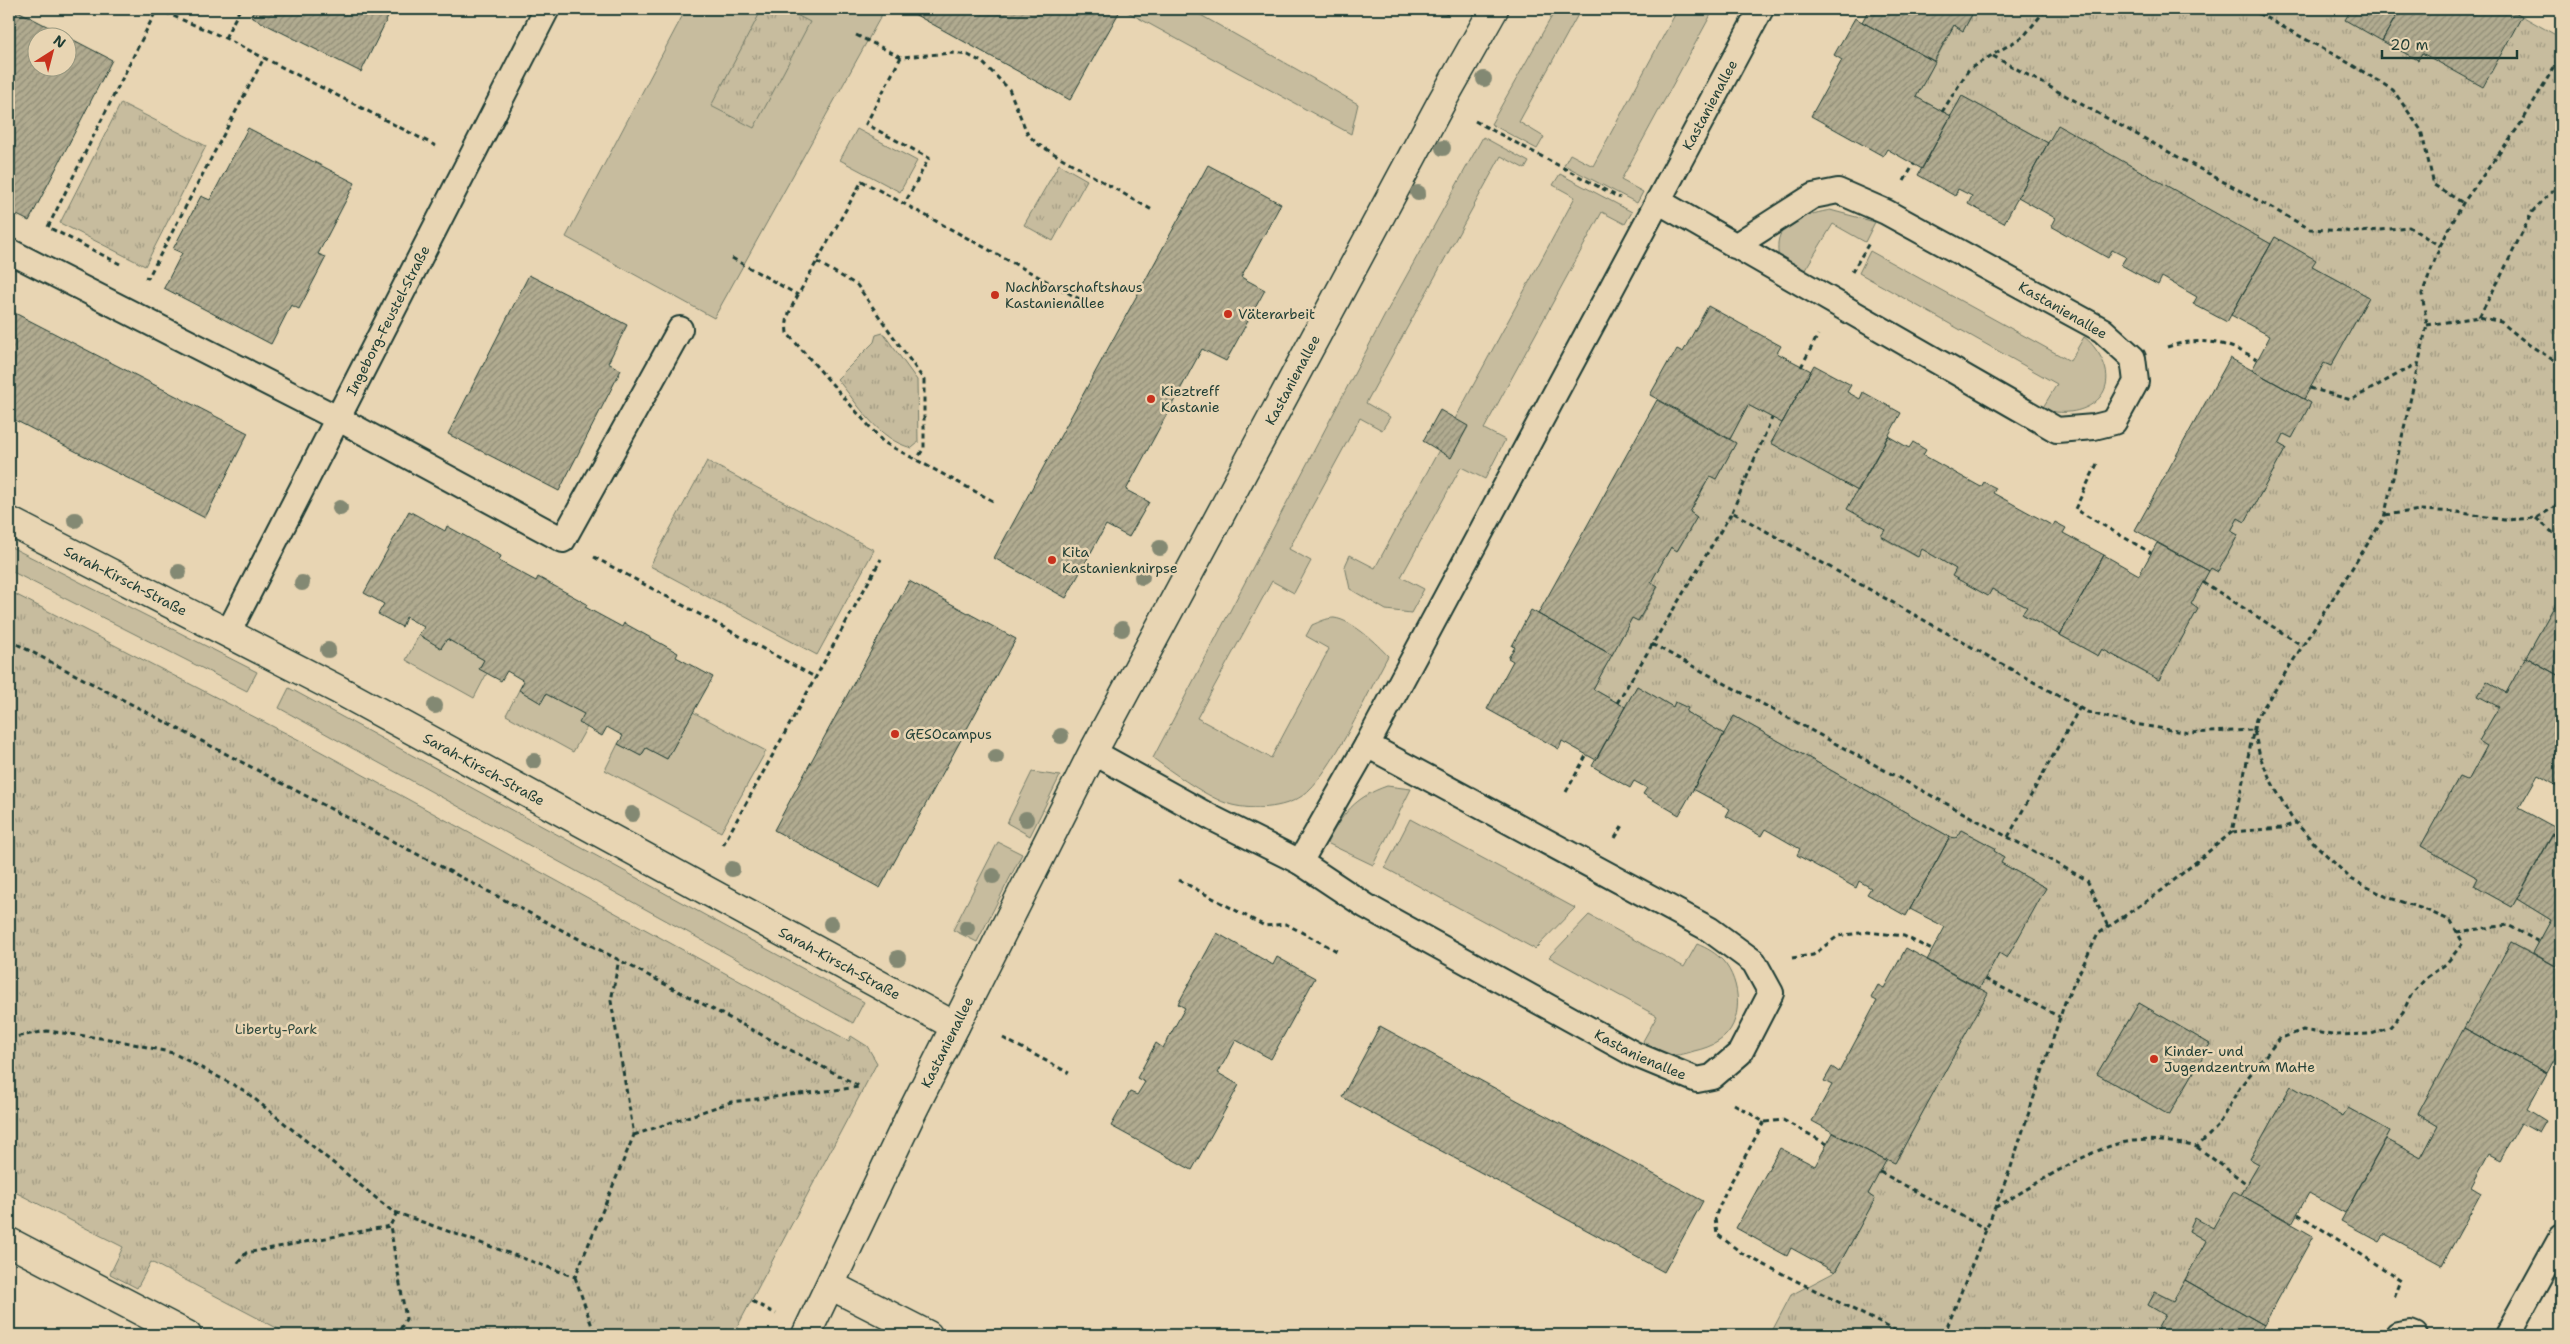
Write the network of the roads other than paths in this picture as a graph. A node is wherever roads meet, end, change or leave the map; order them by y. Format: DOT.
graph roads {
  1 [pos="548,9"];
  2 [pos="1494,9"];
  3 [pos="1761,9"];
  4 [pos="1655,208"];
  5 [pos="1735,246"];
  6 [pos="9,251"];
  7 [pos="680,329"];
  8 [pos="340,419"];
  9 [pos="9,521"];
  10 [pos="228,633"];
  11 [pos="1367,745"];
  12 [pos="1093,752"];
  13 [pos="1300,862"];
  14 [pos="955,1026"];
  15 [pos="2561,1237"];
  16 [pos="9,1242"];
  17 [pos="832,1286"];
  18 [pos="187,1335"];
  19 [pos="806,1335"];
  20 [pos="928,1335"];
  21 [pos="2398,1335"];
  22 [pos="2415,1335"];
  23 [pos="2507,1335"];
  1 -- 8 [label="lane, Ingeborg-Feustel-Straße"];
  2 -- 12 [label="street, Kastanienallee"];
  3 -- 4 [label="lane, Kastanienallee"];
  4 -- 5 [label="lane"];
  4 -- 11 [label="lane, Kastanienallee"];
  5 -- 5 [label="lane, Kastanienallee"];
  6 -- 8 [label="lane"];
  7 -- 8 [label="lane"];
  8 -- 10 [label="lane, Ingeborg-Feustel-Straße"];
  9 -- 10 [label="street, Sarah-Kirsch-Straße"];
  10 -- 14 [label="street, Sarah-Kirsch-Straße"];
  11 -- 13 [label="lane, Kastanienallee"];
  11 -- 13 [label="lane, Kastanienallee"];
  12 -- 13 [label="lane, Kastanienallee"];
  12 -- 14 [label="street, Kastanienallee"];
  14 -- 17 [label="street, Kastanienallee"];
  15 -- 23 [label="lane"];
  16 -- 18 [label="street"];
  17 -- 19 [label="street, Kastanienallee"];
  17 -- 20 [label="street"];
  21 -- 22 [label="lane"];
}
